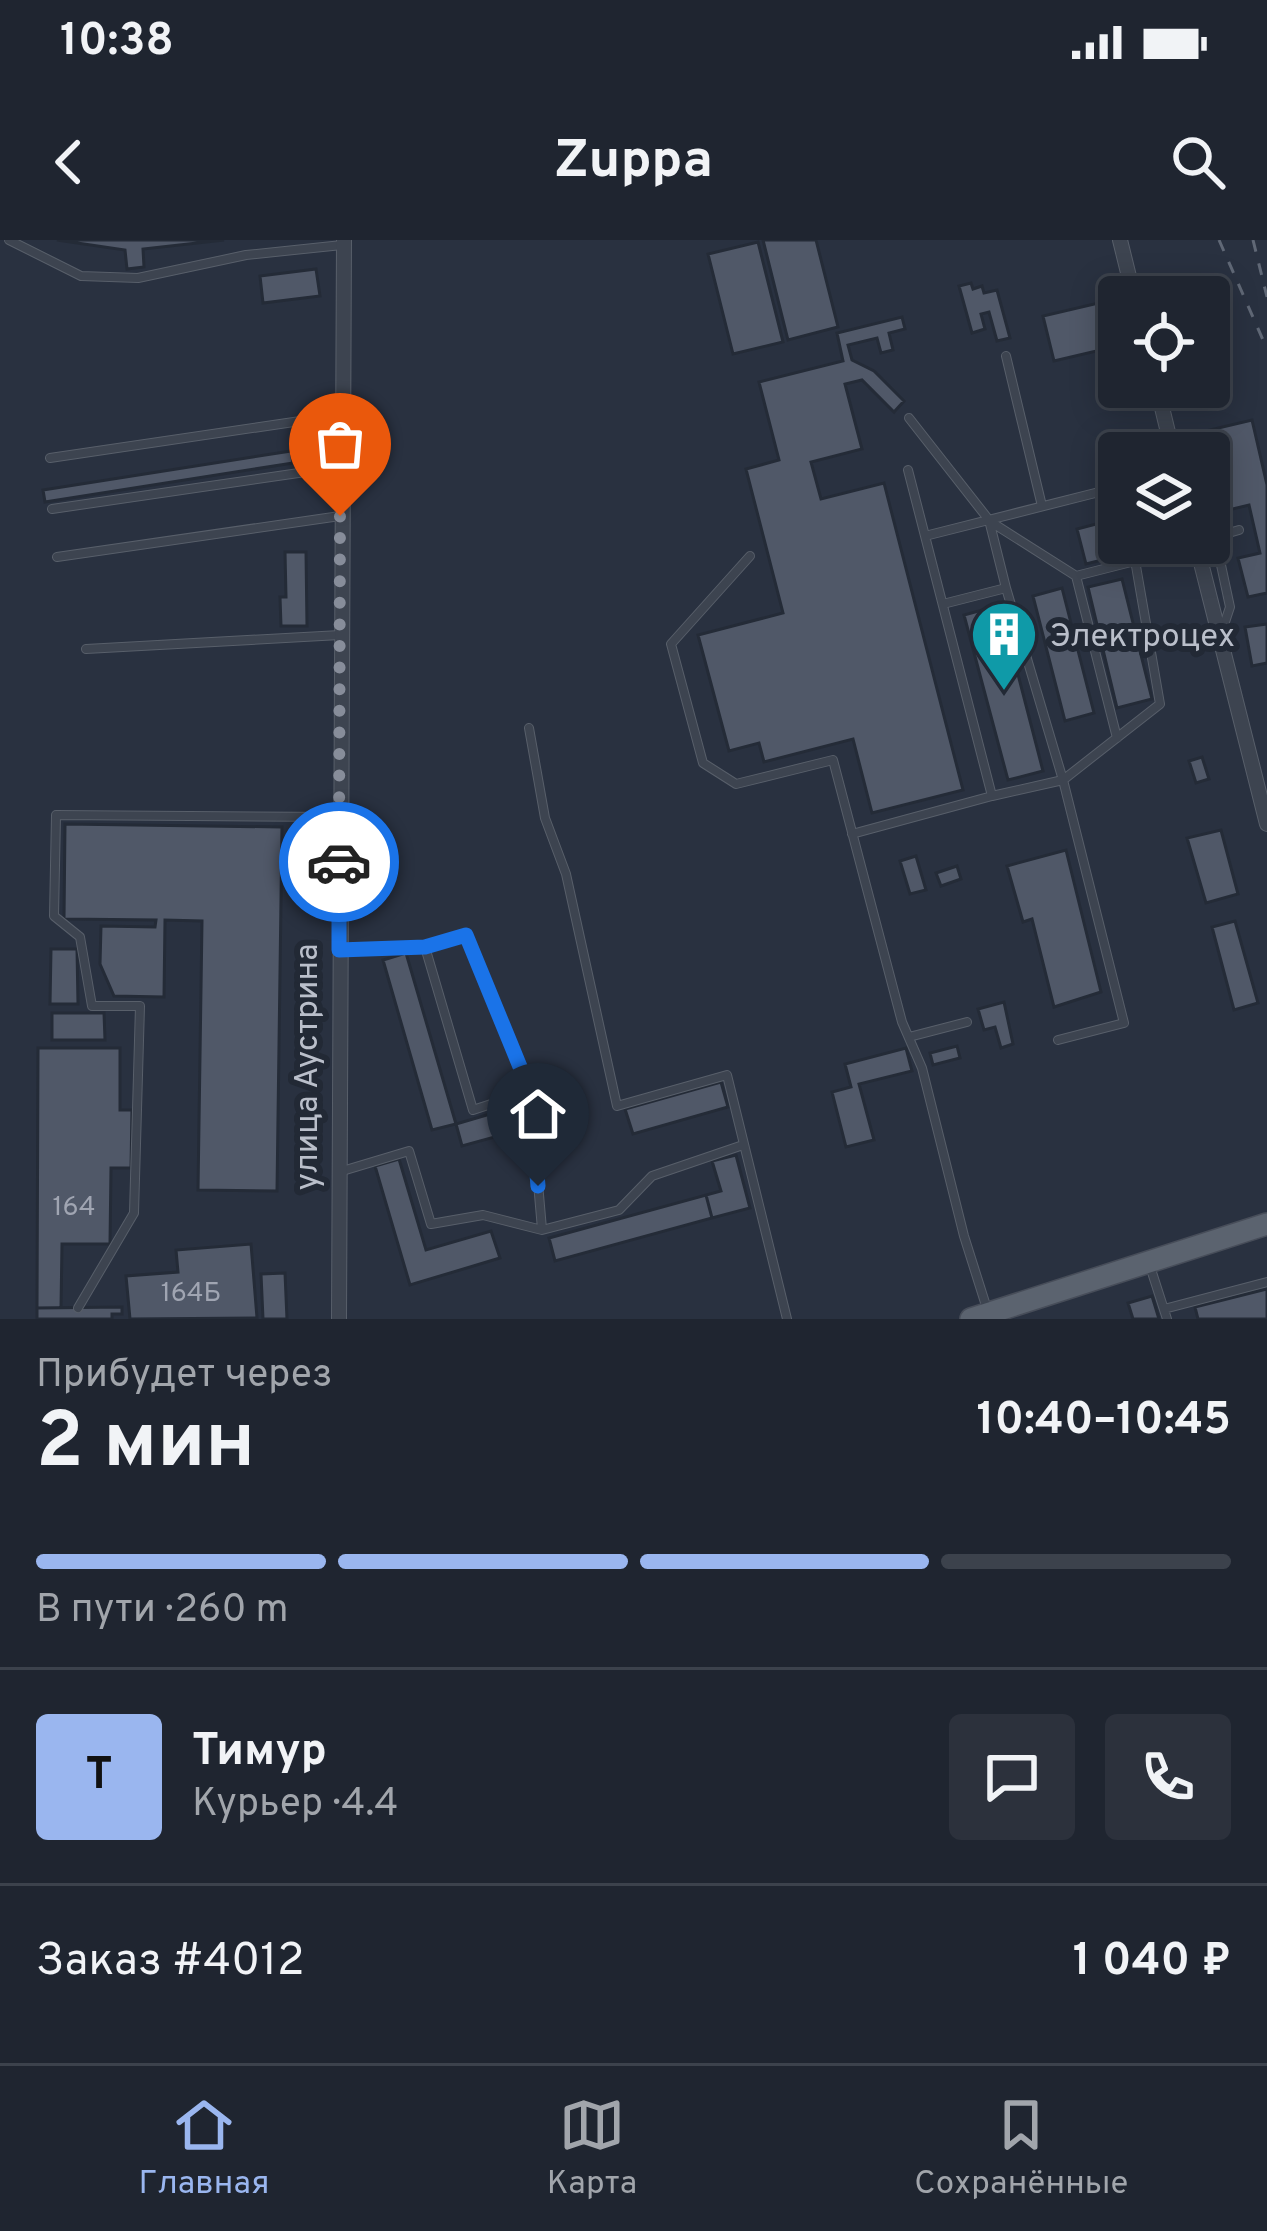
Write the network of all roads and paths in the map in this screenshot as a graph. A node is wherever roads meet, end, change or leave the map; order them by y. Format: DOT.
graph roads {
  1 [pos="9,240"];
  2 [pos="1120,240"];
  3 [pos="344,242"];
  4 [pos="1129,276"];
  5 [pos="1006,356"];
  6 [pos="341,415"];
  7 [pos="909,418"];
  8 [pos="50,458"];
  9 [pos="340,467"];
  10 [pos="908,470"];
  11 [pos="1098,492"];
  12 [pos="1042,506"];
  13 [pos="52,508"];
  14 [pos="340,516"];
  15 [pos="988,520"];
  16 [pos="1239,530"];
  17 [pos="926,536"];
  18 [pos="750,556"];
  19 [pos="57,557"];
  20 [pos="1123,564"];
  21 [pos="1136,564"];
  22 [pos="1201,564"];
  23 [pos="1076,576"];
  24 [pos="1006,588"];
  25 [pos="943,604"];
  26 [pos="340,634"];
  27 [pos="1220,638"];
  28 [pos="86,649"];
  29 [pos="529,728"];
  30 [pos="1117,738"];
  31 [pos="1063,780"];
  32 [pos="992,796"];
  33 [pos="339,817"];
  34 [pos="1267,824"];
  35 [pos="852,834"];
  36 [pos="425,947"];
  37 [pos="339,950"];
  38 [pos="967,1022"];
  39 [pos="909,1037"];
  40 [pos="1058,1040"];
  41 [pos="530,1091"];
  42 [pos="743,1144"];
  43 [pos="338,1172"];
  44 [pos="1267,1224"];
  45 [pos="542,1229"];
  46 [pos="1149,1262"];
  47 [pos="1267,1282"];
  48 [pos="78,1308"];
  49 [pos="1166,1314"];
  50 [pos="983,1317"];
  51 [pos="339,1319"];
  52 [pos="787,1319"];
  1 -- 3 [label="lane"];
  2 -- 4 [label="street"];
  3 -- 6 [label="street, улица Аустрина"];
  5 -- 12 [label="lane"];
  6 -- 8 [label="lane"];
  6 -- 9 [label="street, улица Аустрина"];
  7 -- 15 [label="lane"];
  9 -- 13 [label="lane"];
  9 -- 14 [label="street, улица Аустрина"];
  10 -- 17 [label="lane"];
  11 -- 12 [label="lane"];
  12 -- 15 [label="lane"];
  14 -- 19 [label="lane"];
  14 -- 26 [label="street, улица Аустрина"];
  15 -- 17 [label="lane"];
  15 -- 23 [label="lane"];
  15 -- 24 [label="lane"];
  16 -- 27 [label="lane"];
  17 -- 25 [label="lane"];
  18 -- 35 [label="lane"];
  20 -- 23 [label="lane"];
  21 -- 30 [label="lane"];
  22 -- 27 [label="street"];
  23 -- 30 [label="lane"];
  24 -- 25 [label="lane"];
  24 -- 31 [label="lane"];
  25 -- 32 [label="lane"];
  26 -- 28 [label="lane"];
  26 -- 33 [label="street, улица Аустрина"];
  27 -- 34 [label="street"];
  29 -- 42 [label="lane"];
  30 -- 31 [label="lane"];
  31 -- 32 [label="lane"];
  31 -- 40 [label="lane"];
  32 -- 35 [label="lane"];
  33 -- 37 [label="street, улица Аустрина"];
  33 -- 48 [label="lane"];
  35 -- 39 [label="lane"];
  36 -- 37 [label="lane"];
  36 -- 41 [label="lane"];
  36 -- 41 [label="lane"];
  37 -- 43 [label="street, улица Аустрина"];
  38 -- 39 [label="lane"];
  39 -- 50 [label="lane"];
  41 -- 45 [label="lane"];
  42 -- 45 [label="lane"];
  42 -- 52 [label="lane"];
  43 -- 45 [label="lane"];
  43 -- 51 [label="street, улица Аустрина"];
  44 -- 46 [label="main road"];
  46 -- 49 [label="lane"];
  46 -- 50 [label="main road"];
  47 -- 49 [label="lane"];
}
